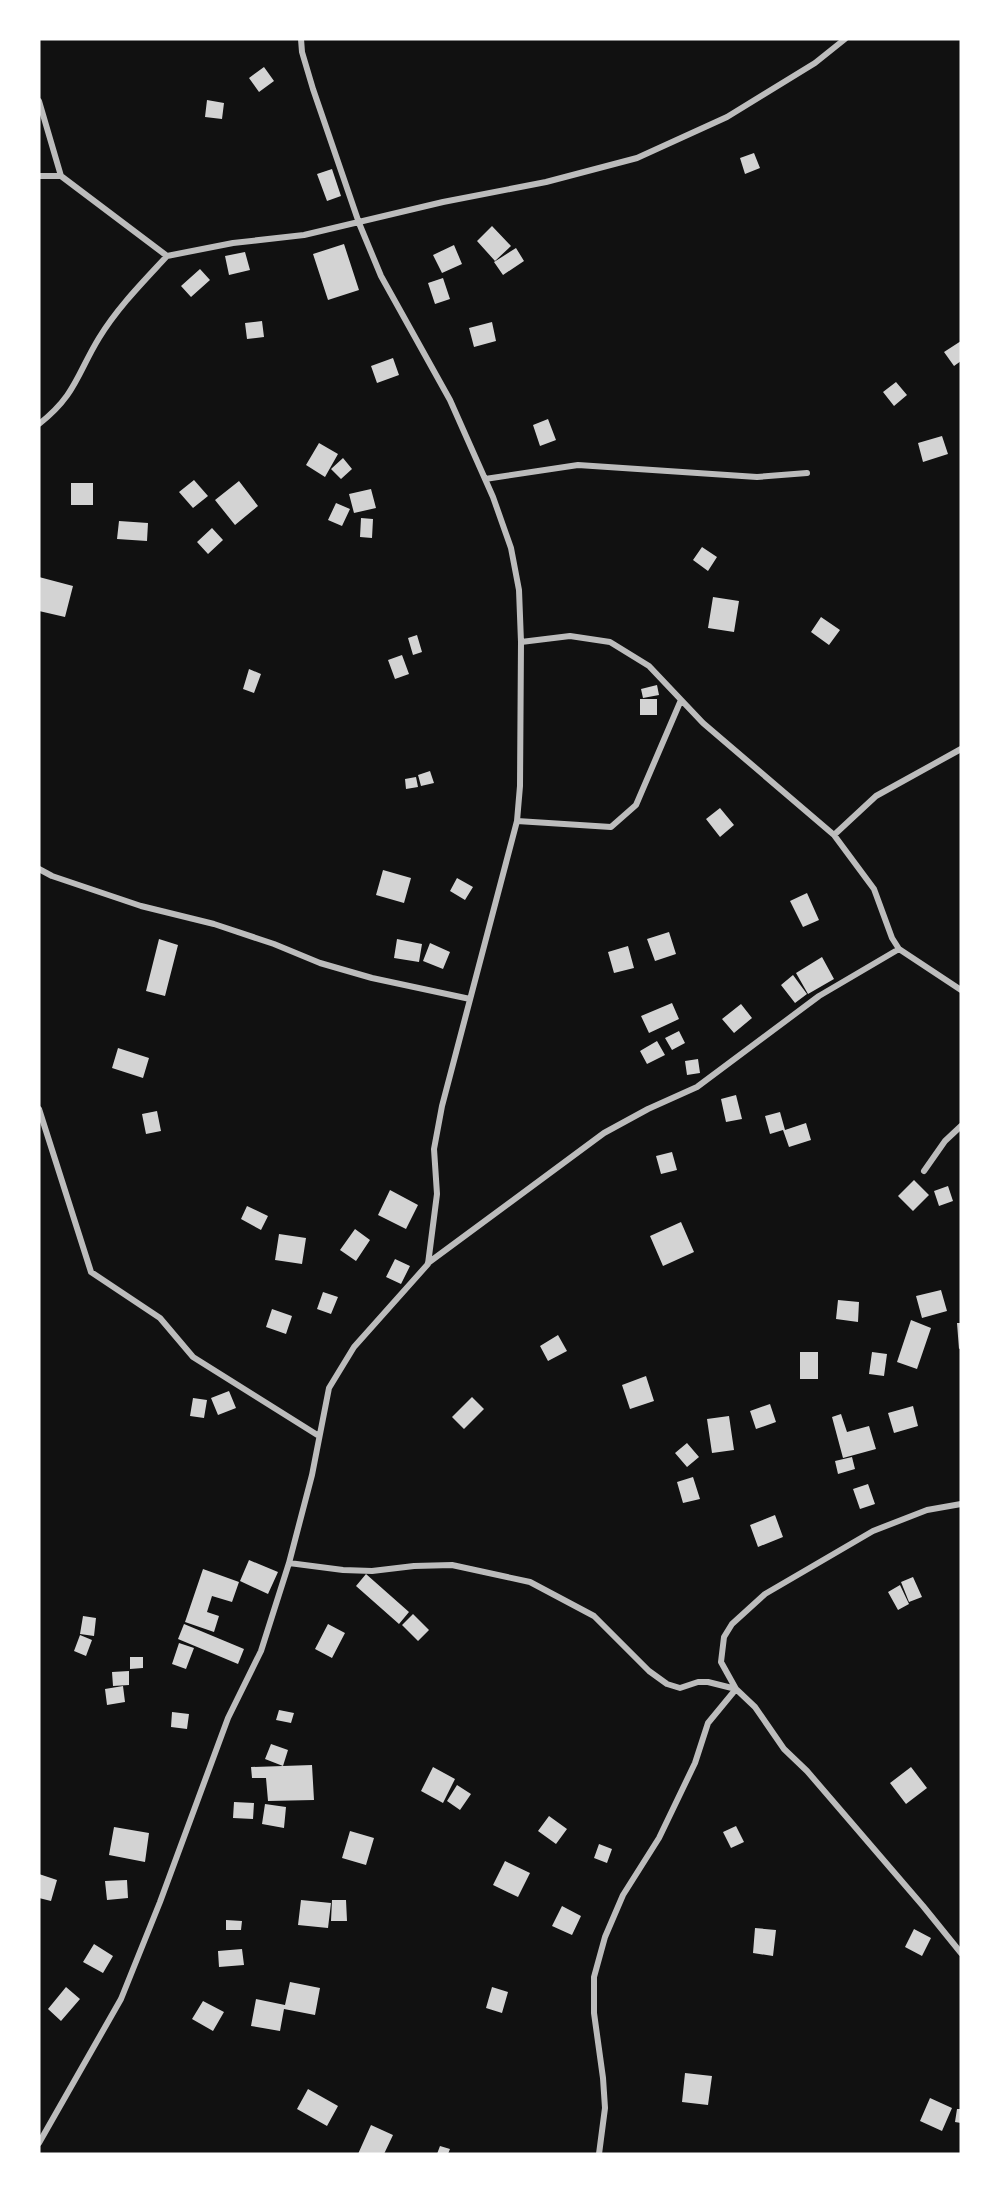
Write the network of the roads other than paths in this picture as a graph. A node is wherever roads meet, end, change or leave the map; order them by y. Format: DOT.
graph roads {
  1 [pos="301,39"];
  2 [pos="845,39"];
  3 [pos="39,101"];
  4 [pos="39,176"];
  5 [pos="61,176"];
  6 [pos="359,223"];
  7 [pos="167,256"];
  8 [pos="39,423"];
  9 [pos="807,473"];
  10 [pos="485,479"];
  11 [pos="521,642"];
  12 [pos="681,700"];
  13 [pos="961,749"];
  14 [pos="516,821"];
  15 [pos="834,835"];
  16 [pos="39,869"];
  17 [pos="899,949"];
  18 [pos="961,990"];
  19 [pos="470,999"];
  20 [pos="39,1109"];
  21 [pos="961,1126"];
  22 [pos="924,1171"];
  23 [pos="428,1264"];
  24 [pos="319,1436"];
  25 [pos="961,1504"];
  26 [pos="289,1563"];
  27 [pos="736,1689"];
  28 [pos="961,1953"];
  29 [pos="39,2143"];
  30 [pos="599,2154"];
  1 -- 6 [label="street"];
  2 -- 6 [label="street"];
  3 -- 5 [label="street"];
  4 -- 5 [label="street"];
  5 -- 7 [label="street"];
  6 -- 7 [label="street"];
  6 -- 10 [label="street"];
  7 -- 8 [label="street"];
  9 -- 10 [label="street"];
  10 -- 11 [label="street"];
  11 -- 12 [label="street"];
  11 -- 14 [label="street"];
  12 -- 14 [label="street"];
  12 -- 15 [label="street"];
  13 -- 15 [label="street"];
  14 -- 19 [label="street"];
  15 -- 17 [label="street"];
  16 -- 19 [label="street"];
  17 -- 18 [label="street"];
  17 -- 23 [label="street"];
  19 -- 23 [label="street"];
  20 -- 24 [label="street"];
  21 -- 22 [label="street"];
  23 -- 24 [label="street"];
  24 -- 26 [label="street"];
  25 -- 27 [label="street"];
  26 -- 27 [label="street"];
  26 -- 29 [label="street"];
  27 -- 28 [label="street"];
  27 -- 30 [label="street"];
}
